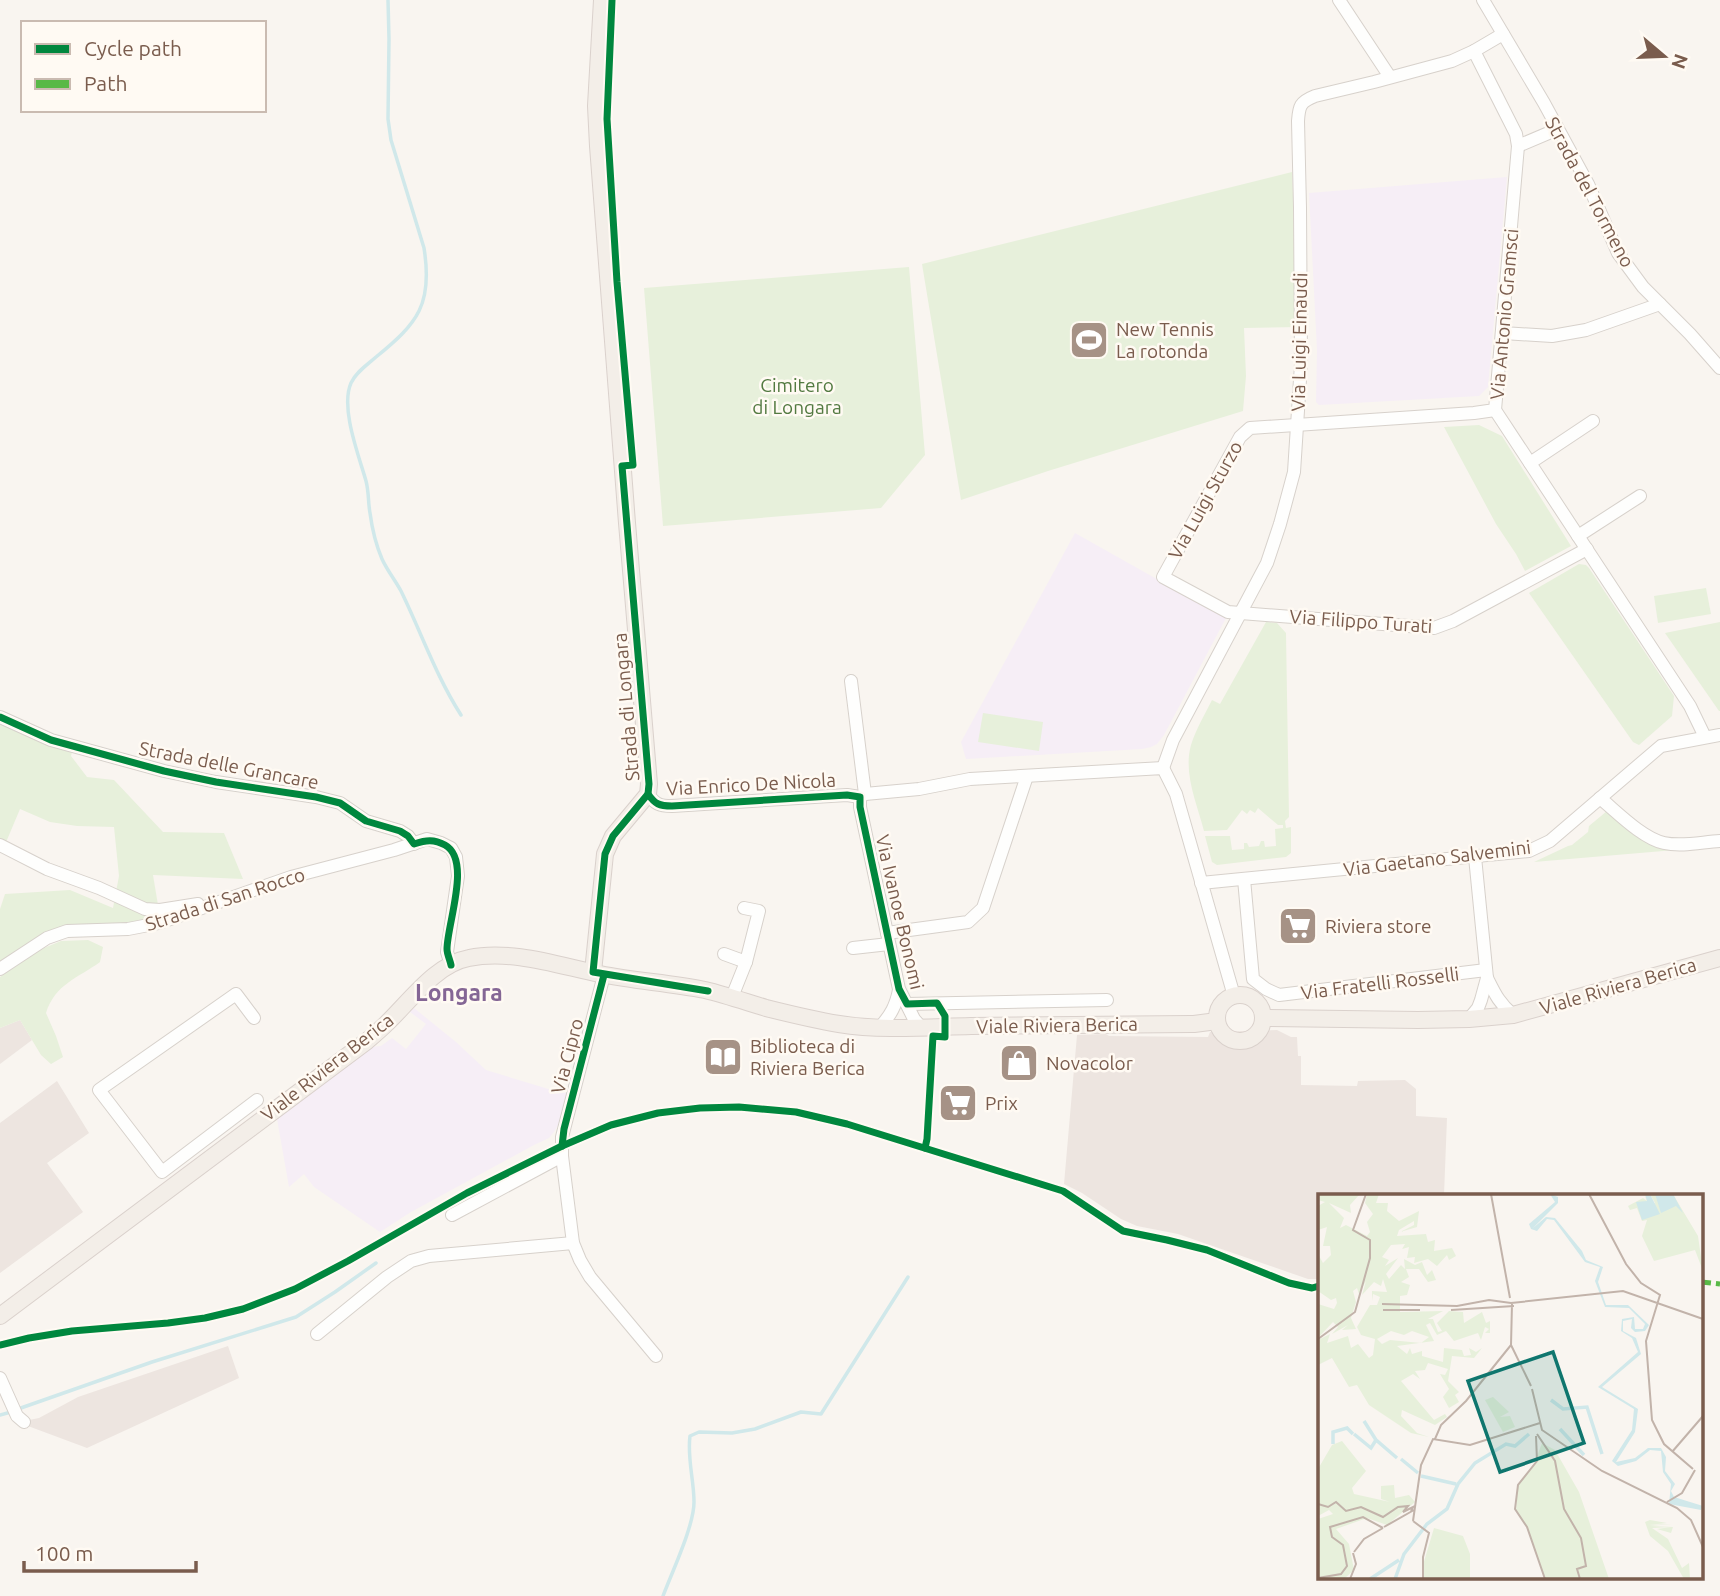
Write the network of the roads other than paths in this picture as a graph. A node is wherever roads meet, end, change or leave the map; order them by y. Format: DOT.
graph roads {
  1 [pos="602,0"];
  2 [pos="1339,0"];
  3 [pos="1483,0"];
  4 [pos="1503,34"];
  5 [pos="1474,51"];
  6 [pos="1390,77"];
  7 [pos="1558,129"];
  8 [pos="1518,146"];
  9 [pos="1660,304"];
  10 [pos="1503,333"];
  11 [pos="1720,368"];
  12 [pos="1495,410"];
  13 [pos="1593,421"];
  14 [pos="1297,425"];
  15 [pos="1530,463"];
  16 [pos="1640,496"];
  17 [pos="1578,536"];
  18 [pos="1587,550"];
  19 [pos="1241,613"];
  20 [pos="850,681"];
  21 [pos="0,717"];
  22 [pos="1720,735"];
  23 [pos="1705,737"];
  24 [pos="1163,768"];
  25 [pos="1027,776"];
  26 [pos="648,794"];
  27 [pos="862,796"];
  28 [pos="1600,798"];
  29 [pos="1720,841"];
  30 [pos="414,844"];
  31 [pos="0,845"];
  32 [pos="1475,857"];
  33 [pos="1244,879"];
  34 [pos="1201,883"];
  35 [pos="220,902"];
  36 [pos="744,908"];
  37 [pos="888,938"];
  38 [pos="853,948"];
  39 [pos="724,954"];
  40 [pos="1720,958"];
  41 [pos="746,962"];
  42 [pos="452,965"];
  43 [pos="0,969"];
  44 [pos="598,973"];
  45 [pos="1487,974"];
  46 [pos="899,989"];
  47 [pos="1234,996"];
  48 [pos="732,997"];
  49 [pos="1107,1000"];
  50 [pos="906,1004"];
  51 [pos="1513,1015"];
  52 [pos="254,1018"];
  53 [pos="1263,1018"];
  54 [pos="1469,1019"];
  55 [pos="1217,1021"];
  56 [pos="880,1027"];
  57 [pos="921,1027"];
  58 [pos="257,1100"];
  59 [pos="562,1156"];
  60 [pos="162,1172"];
  61 [pos="172,1186"];
  62 [pos="452,1215"];
  63 [pos="573,1243"];
  64 [pos="0,1316"];
  65 [pos="317,1334"];
  66 [pos="656,1356"];
  67 [pos="0,1378"];
  68 [pos="20,1419"];
  1 -- 26 [label="main road, Strada di Longara"];
  2 -- 6 [label="street"];
  3 -- 4 [label="street, Strada del Tormeno"];
  4 -- 5 [label="street, Via Luigi Einaudi"];
  4 -- 7 [label="street, Strada del Tormeno"];
  5 -- 6 [label="street, Via Luigi Einaudi"];
  5 -- 8 [label="street, Via Antonio Gramsci"];
  6 -- 14 [label="street, Via Luigi Einaudi"];
  7 -- 8 [label="street"];
  7 -- 9 [label="street, Strada del Tormeno"];
  8 -- 10 [label="street, Via Antonio Gramsci"];
  9 -- 10 [label="street"];
  9 -- 11 [label="street, Strada del Tormeno"];
  10 -- 12 [label="street, Via Antonio Gramsci"];
  12 -- 14 [label="street, Via Antonio Gramsci"];
  12 -- 15 [label="street"];
  13 -- 15 [label="street"];
  14 -- 19 [label="street, Via Luigi Einaudi"];
  14 -- 19 [label="street, Via Luigi Sturzo"];
  15 -- 17 [label="street"];
  16 -- 17 [label="street"];
  17 -- 18 [label="street"];
  18 -- 19 [label="street, Via Filippo Turati"];
  18 -- 23 [label="street"];
  19 -- 24 [label="street, Via Luigi Einaudi"];
  20 -- 27 [label="street, Via Enrico De Nicola"];
  21 -- 30 [label="street, Strada delle Grancare"];
  22 -- 23 [label="street, Via Gaetano Salvemini"];
  23 -- 28 [label="street, Via Gaetano Salvemini"];
  24 -- 25 [label="street, Via Enrico De Nicola"];
  24 -- 34 [label="street"];
  25 -- 27 [label="street, Via Enrico De Nicola"];
  25 -- 37 [label="street"];
  26 -- 27 [label="street, Via Enrico De Nicola"];
  26 -- 44 [label="main road, Strada di Longara"];
  27 -- 37 [label="street, Via Ivanoe Bonomi"];
  28 -- 29 [label="street"];
  28 -- 32 [label="street, Via Gaetano Salvemini"];
  30 -- 35 [label="street, Strada di San Rocco"];
  30 -- 42 [label="street, Strada delle Grancare"];
  31 -- 35 [label="street"];
  32 -- 33 [label="street, Via Gaetano Salvemini"];
  32 -- 45 [label="street, Via Fratelli Rosselli"];
  33 -- 34 [label="street, Via Gaetano Salvemini"];
  33 -- 45 [label="street, Via Fratelli Rosselli"];
  34 -- 47 [label="street"];
  35 -- 43 [label="street, Strada di San Rocco"];
  36 -- 41 [label="street"];
  37 -- 38 [label="street, Via Ivanoe Bonomi"];
  37 -- 46 [label="street, Via Ivanoe Bonomi"];
  39 -- 41 [label="street"];
  40 -- 51 [label="main road, Viale Riviera Berica"];
  41 -- 48 [label="street"];
  42 -- 44 [label="main road, Viale Riviera Berica"];
  42 -- 61 [label="main road, Viale Riviera Berica"];
  44 -- 48 [label="main road, Viale Riviera Berica"];
  44 -- 59 [label="street, Via Cipro"];
  45 -- 51 [label="street, Via Fratelli Rosselli"];
  45 -- 54 [label="street, Via Fratelli Rosselli"];
  46 -- 50 [label="street, Via Ivanoe Bonomi"];
  46 -- 56 [label="street, Via Ivanoe Bonomi"];
  47 -- 53 [label="main road"];
  47 -- 55 [label="main road"];
  48 -- 56 [label="main road, Viale Riviera Berica"];
  49 -- 50 [label="street, Via Ivanoe Bonomi"];
  50 -- 57 [label="street, Via Ivanoe Bonomi"];
  51 -- 54 [label="main road, Viale Riviera Berica"];
  52 -- 60 [label="street"];
  53 -- 54 [label="main road, Viale Riviera Berica"];
  53 -- 55 [label="main road"];
  55 -- 57 [label="main road, Viale Riviera Berica"];
  56 -- 57 [label="main road, Viale Riviera Berica"];
  58 -- 60 [label="street, Viale Riviera Berica"];
  59 -- 62 [label="street"];
  59 -- 63 [label="street, Via Cipro"];
  60 -- 61 [label="street"];
  61 -- 64 [label="main road, Viale Riviera Berica"];
  63 -- 65 [label="street"];
  63 -- 66 [label="street, Via Cipro"];
  67 -- 68 [label="street"];
}
